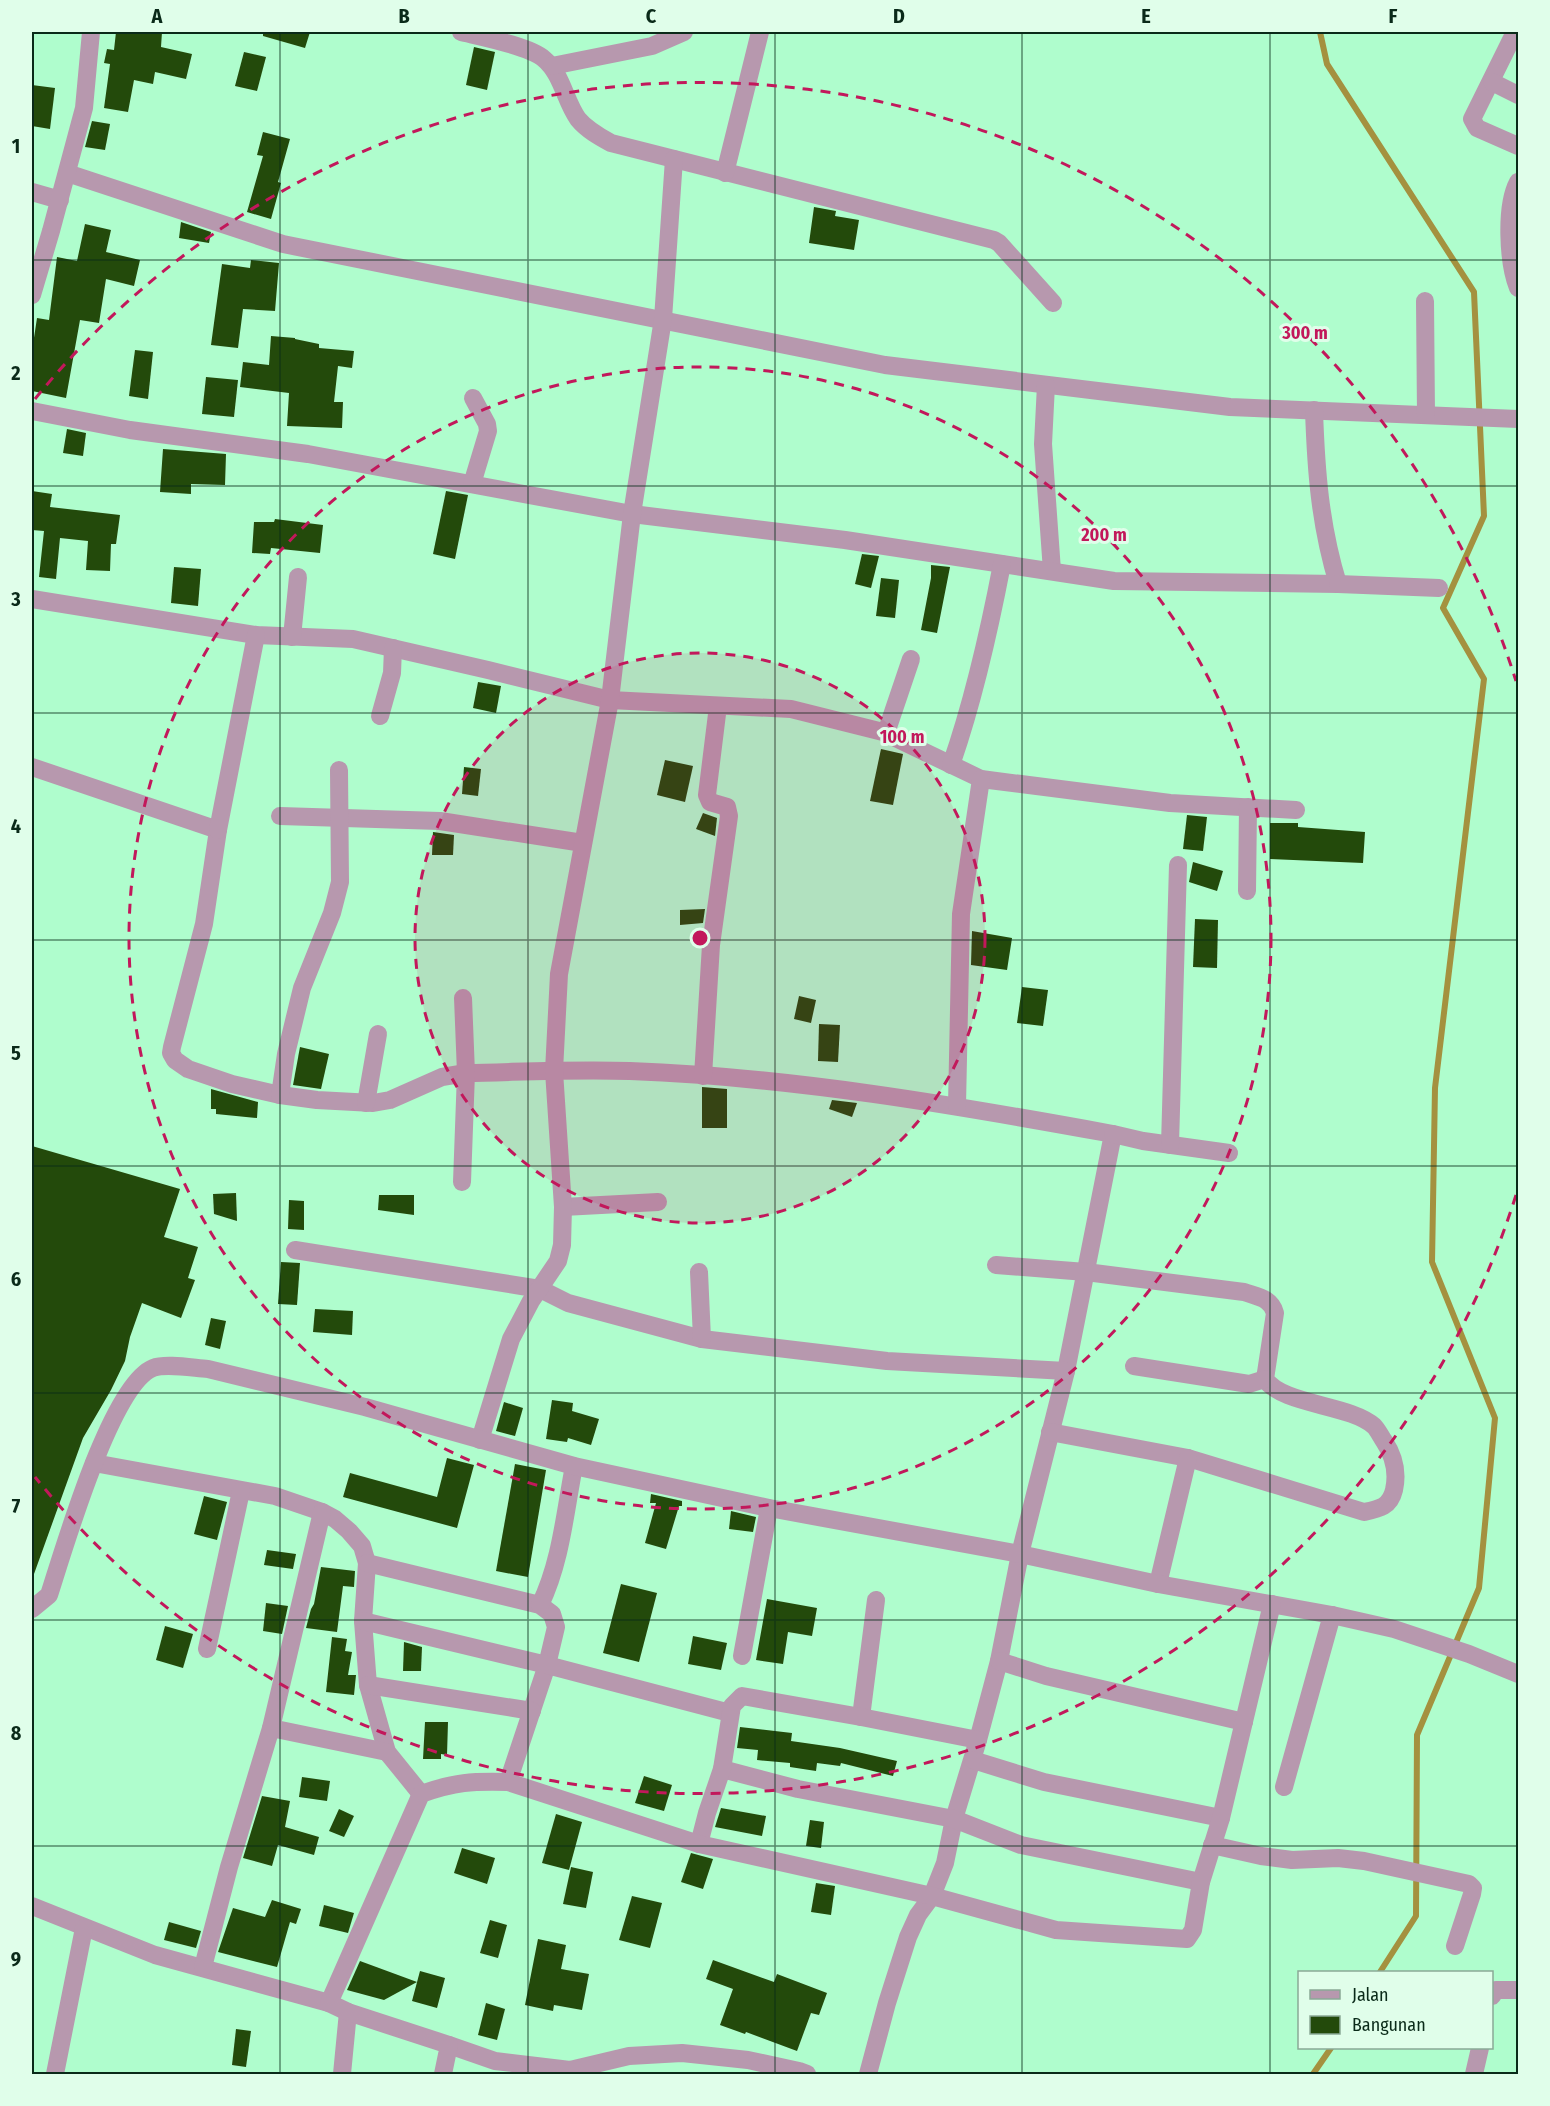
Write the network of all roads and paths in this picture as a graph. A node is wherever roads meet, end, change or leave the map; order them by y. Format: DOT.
graph roads {
  1 [pos="92,32"];
  2 [pos="461,32"];
  3 [pos="684,32"];
  4 [pos="760,32"];
  5 [pos="1515,32"];
  6 [pos="552,66"];
  7 [pos="1492,82"];
  8 [pos="1518,95"];
  9 [pos="1518,146"];
  10 [pos="674,159"];
  11 [pos="67,173"];
  12 [pos="725,173"];
  13 [pos="1518,182"];
  14 [pos="32,192"];
  15 [pos="60,200"];
  16 [pos="40,238"];
  17 [pos="1518,288"];
  18 [pos="32,296"];
  19 [pos="1425,301"];
  20 [pos="1053,303"];
  21 [pos="663,319"];
  22 [pos="1046,385"];
  23 [pos="473,398"];
  24 [pos="1314,410"];
  25 [pos="32,411"];
  26 [pos="1426,415"];
  27 [pos="1518,419"];
  28 [pos="472,484"];
  29 [pos="632,514"];
  30 [pos="1002,564"];
  31 [pos="1052,571"];
  32 [pos="298,578"];
  33 [pos="1338,584"];
  34 [pos="1439,588"];
  35 [pos="32,598"];
  36 [pos="256,635"];
  37 [pos="292,637"];
  38 [pos="393,648"];
  39 [pos="910,659"];
  40 [pos="610,700"];
  41 [pos="718,706"];
  42 [pos="380,716"];
  43 [pos="886,733"];
  44 [pos="951,765"];
  45 [pos="32,767"];
  46 [pos="339,770"];
  47 [pos="981,779"];
  48 [pos="1248,807"];
  49 [pos="1296,810"];
  50 [pos="280,816"];
  51 [pos="340,818"];
  52 [pos="218,830"];
  53 [pos="583,843"];
  54 [pos="1178,865"];
  55 [pos="1247,891"];
  56 [pos="464,998"];
  57 [pos="378,1034"];
  58 [pos="554,1071"];
  59 [pos="466,1073"];
  60 [pos="703,1077"];
  61 [pos="280,1095"];
  62 [pos="366,1103"];
  63 [pos="957,1106"];
  64 [pos="1113,1134"];
  65 [pos="1170,1145"];
  66 [pos="1229,1153"];
  67 [pos="462,1182"];
  68 [pos="658,1202"];
  69 [pos="563,1208"];
  70 [pos="295,1250"];
  71 [pos="996,1265"];
  72 [pos="699,1272"];
  73 [pos="1086,1272"];
  74 [pos="540,1289"];
  75 [pos="702,1339"];
  76 [pos="1134,1366"];
  77 [pos="1066,1371"];
  78 [pos="1265,1380"];
  79 [pos="1050,1432"];
  80 [pos="480,1440"];
  81 [pos="1188,1458"];
  82 [pos="94,1463"];
  83 [pos="574,1466"];
  84 [pos="241,1491"];
  85 [pos="769,1508"];
  86 [pos="322,1512"];
  87 [pos="1020,1554"];
  88 [pos="367,1563"];
  89 [pos="1158,1584"];
  90 [pos="876,1600"];
  91 [pos="1272,1604"];
  92 [pos="540,1605"];
  93 [pos="32,1609"];
  94 [pos="1332,1615"];
  95 [pos="363,1621"];
  96 [pos="207,1649"];
  97 [pos="742,1656"];
  98 [pos="999,1661"];
  99 [pos="547,1665"];
  100 [pos="1518,1674"];
  101 [pos="368,1685"];
  102 [pos="532,1711"];
  103 [pos="730,1713"];
  104 [pos="861,1717"];
  105 [pos="1244,1722"];
  106 [pos="271,1728"];
  107 [pos="978,1740"];
  108 [pos="387,1752"];
  109 [pos="973,1760"];
  110 [pos="722,1769"];
  111 [pos="508,1782"];
  112 [pos="1284,1787"];
  113 [pos="421,1794"];
  114 [pos="1221,1818"];
  115 [pos="954,1820"];
  116 [pos="699,1844"];
  117 [pos="1212,1845"];
  118 [pos="1201,1882"];
  119 [pos="932,1896"];
  120 [pos="32,1906"];
  121 [pos="84,1928"];
  122 [pos="1455,1946"];
  123 [pos="203,1968"];
  124 [pos="1518,1990"];
  125 [pos="1493,1993"];
  126 [pos="329,2003"];
  127 [pos="348,2012"];
  128 [pos="449,2045"];
  129 [pos="1480,2049"];
  130 [pos="570,2072"];
  131 [pos="55,2074"];
  132 [pos="342,2074"];
  133 [pos="443,2074"];
  134 [pos="807,2074"];
  135 [pos="868,2074"];
  136 [pos="1474,2074"];
  1 -- 11 [label="street"];
  2 -- 6 [label="street"];
  3 -- 6 [label="street"];
  4 -- 12 [label="street"];
  5 -- 7 [label="street"];
  6 -- 10 [label="street"];
  7 -- 8 [label="street"];
  7 -- 9 [label="street"];
  10 -- 12 [label="street"];
  10 -- 21 [label="street"];
  11 -- 15 [label="street"];
  11 -- 21 [label="street"];
  12 -- 20 [label="street"];
  13 -- 17 [label="street"];
  14 -- 15 [label="street"];
  15 -- 16 [label="street"];
  16 -- 18 [label="street"];
  19 -- 26 [label="street"];
  21 -- 22 [label="street"];
  21 -- 29 [label="street"];
  22 -- 24 [label="street"];
  22 -- 31 [label="street"];
  23 -- 28 [label="street"];
  24 -- 26 [label="street"];
  24 -- 33 [label="street"];
  25 -- 28 [label="street"];
  26 -- 27 [label="street"];
  28 -- 29 [label="street"];
  29 -- 30 [label="street"];
  29 -- 40 [label="street"];
  30 -- 31 [label="street"];
  30 -- 44 [label="street"];
  31 -- 33 [label="street"];
  32 -- 37 [label="street"];
  33 -- 34 [label="street"];
  35 -- 36 [label="street"];
  36 -- 37 [label="street"];
  36 -- 52 [label="street"];
  37 -- 38 [label="street"];
  38 -- 40 [label="street"];
  38 -- 42 [label="street"];
  39 -- 43 [label="street"];
  40 -- 41 [label="street"];
  40 -- 53 [label="street"];
  41 -- 43 [label="street"];
  41 -- 60 [label="street"];
  43 -- 44 [label="street"];
  44 -- 47 [label="street"];
  45 -- 52 [label="street"];
  46 -- 51 [label="street"];
  47 -- 48 [label="street"];
  47 -- 63 [label="street"];
  48 -- 49 [label="street"];
  48 -- 55 [label="street"];
  50 -- 51 [label="street"];
  51 -- 53 [label="street"];
  51 -- 61 [label="street"];
  52 -- 61 [label="street"];
  53 -- 58 [label="street"];
  54 -- 65 [label="street"];
  56 -- 59 [label="street"];
  57 -- 62 [label="street"];
  58 -- 59 [label="street"];
  58 -- 60 [label="street"];
  58 -- 69 [label="street"];
  59 -- 62 [label="street"];
  59 -- 67 [label="street"];
  60 -- 63 [label="street"];
  61 -- 62 [label="street"];
  63 -- 64 [label="street"];
  64 -- 65 [label="street"];
  64 -- 73 [label="street"];
  65 -- 66 [label="street"];
  68 -- 69 [label="street"];
  69 -- 74 [label="street"];
  70 -- 74 [label="street"];
  71 -- 73 [label="street"];
  72 -- 75 [label="street"];
  73 -- 77 [label="street"];
  73 -- 78 [label="street"];
  74 -- 75 [label="street"];
  74 -- 80 [label="street"];
  75 -- 77 [label="street"];
  76 -- 78 [label="street"];
  77 -- 79 [label="street"];
  78 -- 81 [label="street"];
  79 -- 81 [label="street"];
  79 -- 87 [label="street"];
  80 -- 82 [label="street"];
  80 -- 83 [label="street"];
  81 -- 89 [label="street"];
  82 -- 84 [label="street"];
  82 -- 93 [label="street"];
  83 -- 85 [label="street"];
  83 -- 92 [label="street"];
  84 -- 86 [label="street"];
  84 -- 96 [label="street"];
  85 -- 87 [label="street"];
  85 -- 97 [label="street"];
  86 -- 88 [label="street"];
  86 -- 106 [label="street"];
  87 -- 89 [label="street"];
  87 -- 98 [label="street"];
  88 -- 92 [label="street"];
  88 -- 95 [label="street"];
  89 -- 91 [label="street"];
  90 -- 104 [label="street"];
  91 -- 94 [label="street"];
  91 -- 105 [label="street"];
  92 -- 99 [label="street"];
  94 -- 100 [label="street"];
  94 -- 112 [label="street"];
  95 -- 99 [label="street"];
  95 -- 101 [label="street"];
  98 -- 105 [label="street"];
  98 -- 107 [label="street"];
  99 -- 102 [label="street"];
  99 -- 103 [label="street"];
  101 -- 102 [label="street"];
  101 -- 108 [label="street"];
  102 -- 111 [label="street"];
  103 -- 104 [label="street"];
  103 -- 110 [label="street"];
  104 -- 107 [label="street"];
  105 -- 114 [label="street"];
  106 -- 108 [label="street"];
  106 -- 123 [label="street"];
  107 -- 109 [label="street"];
  108 -- 113 [label="street"];
  109 -- 114 [label="street"];
  109 -- 115 [label="street"];
  110 -- 115 [label="street"];
  110 -- 116 [label="street"];
  111 -- 113 [label="street"];
  111 -- 116 [label="street"];
  113 -- 126 [label="street"];
  114 -- 117 [label="street"];
  115 -- 118 [label="street"];
  115 -- 119 [label="street"];
  116 -- 119 [label="street"];
  117 -- 118 [label="street"];
  117 -- 122 [label="street"];
  118 -- 119 [label="street"];
  119 -- 135 [label="street"];
  120 -- 121 [label="street"];
  121 -- 123 [label="street"];
  121 -- 131 [label="street"];
  123 -- 126 [label="street"];
  124 -- 125 [label="street"];
  126 -- 127 [label="street"];
  127 -- 128 [label="street"];
  127 -- 132 [label="street"];
  128 -- 130 [label="street"];
  128 -- 133 [label="street"];
  129 -- 136 [label="street"];
  130 -- 134 [label="street"];
}
